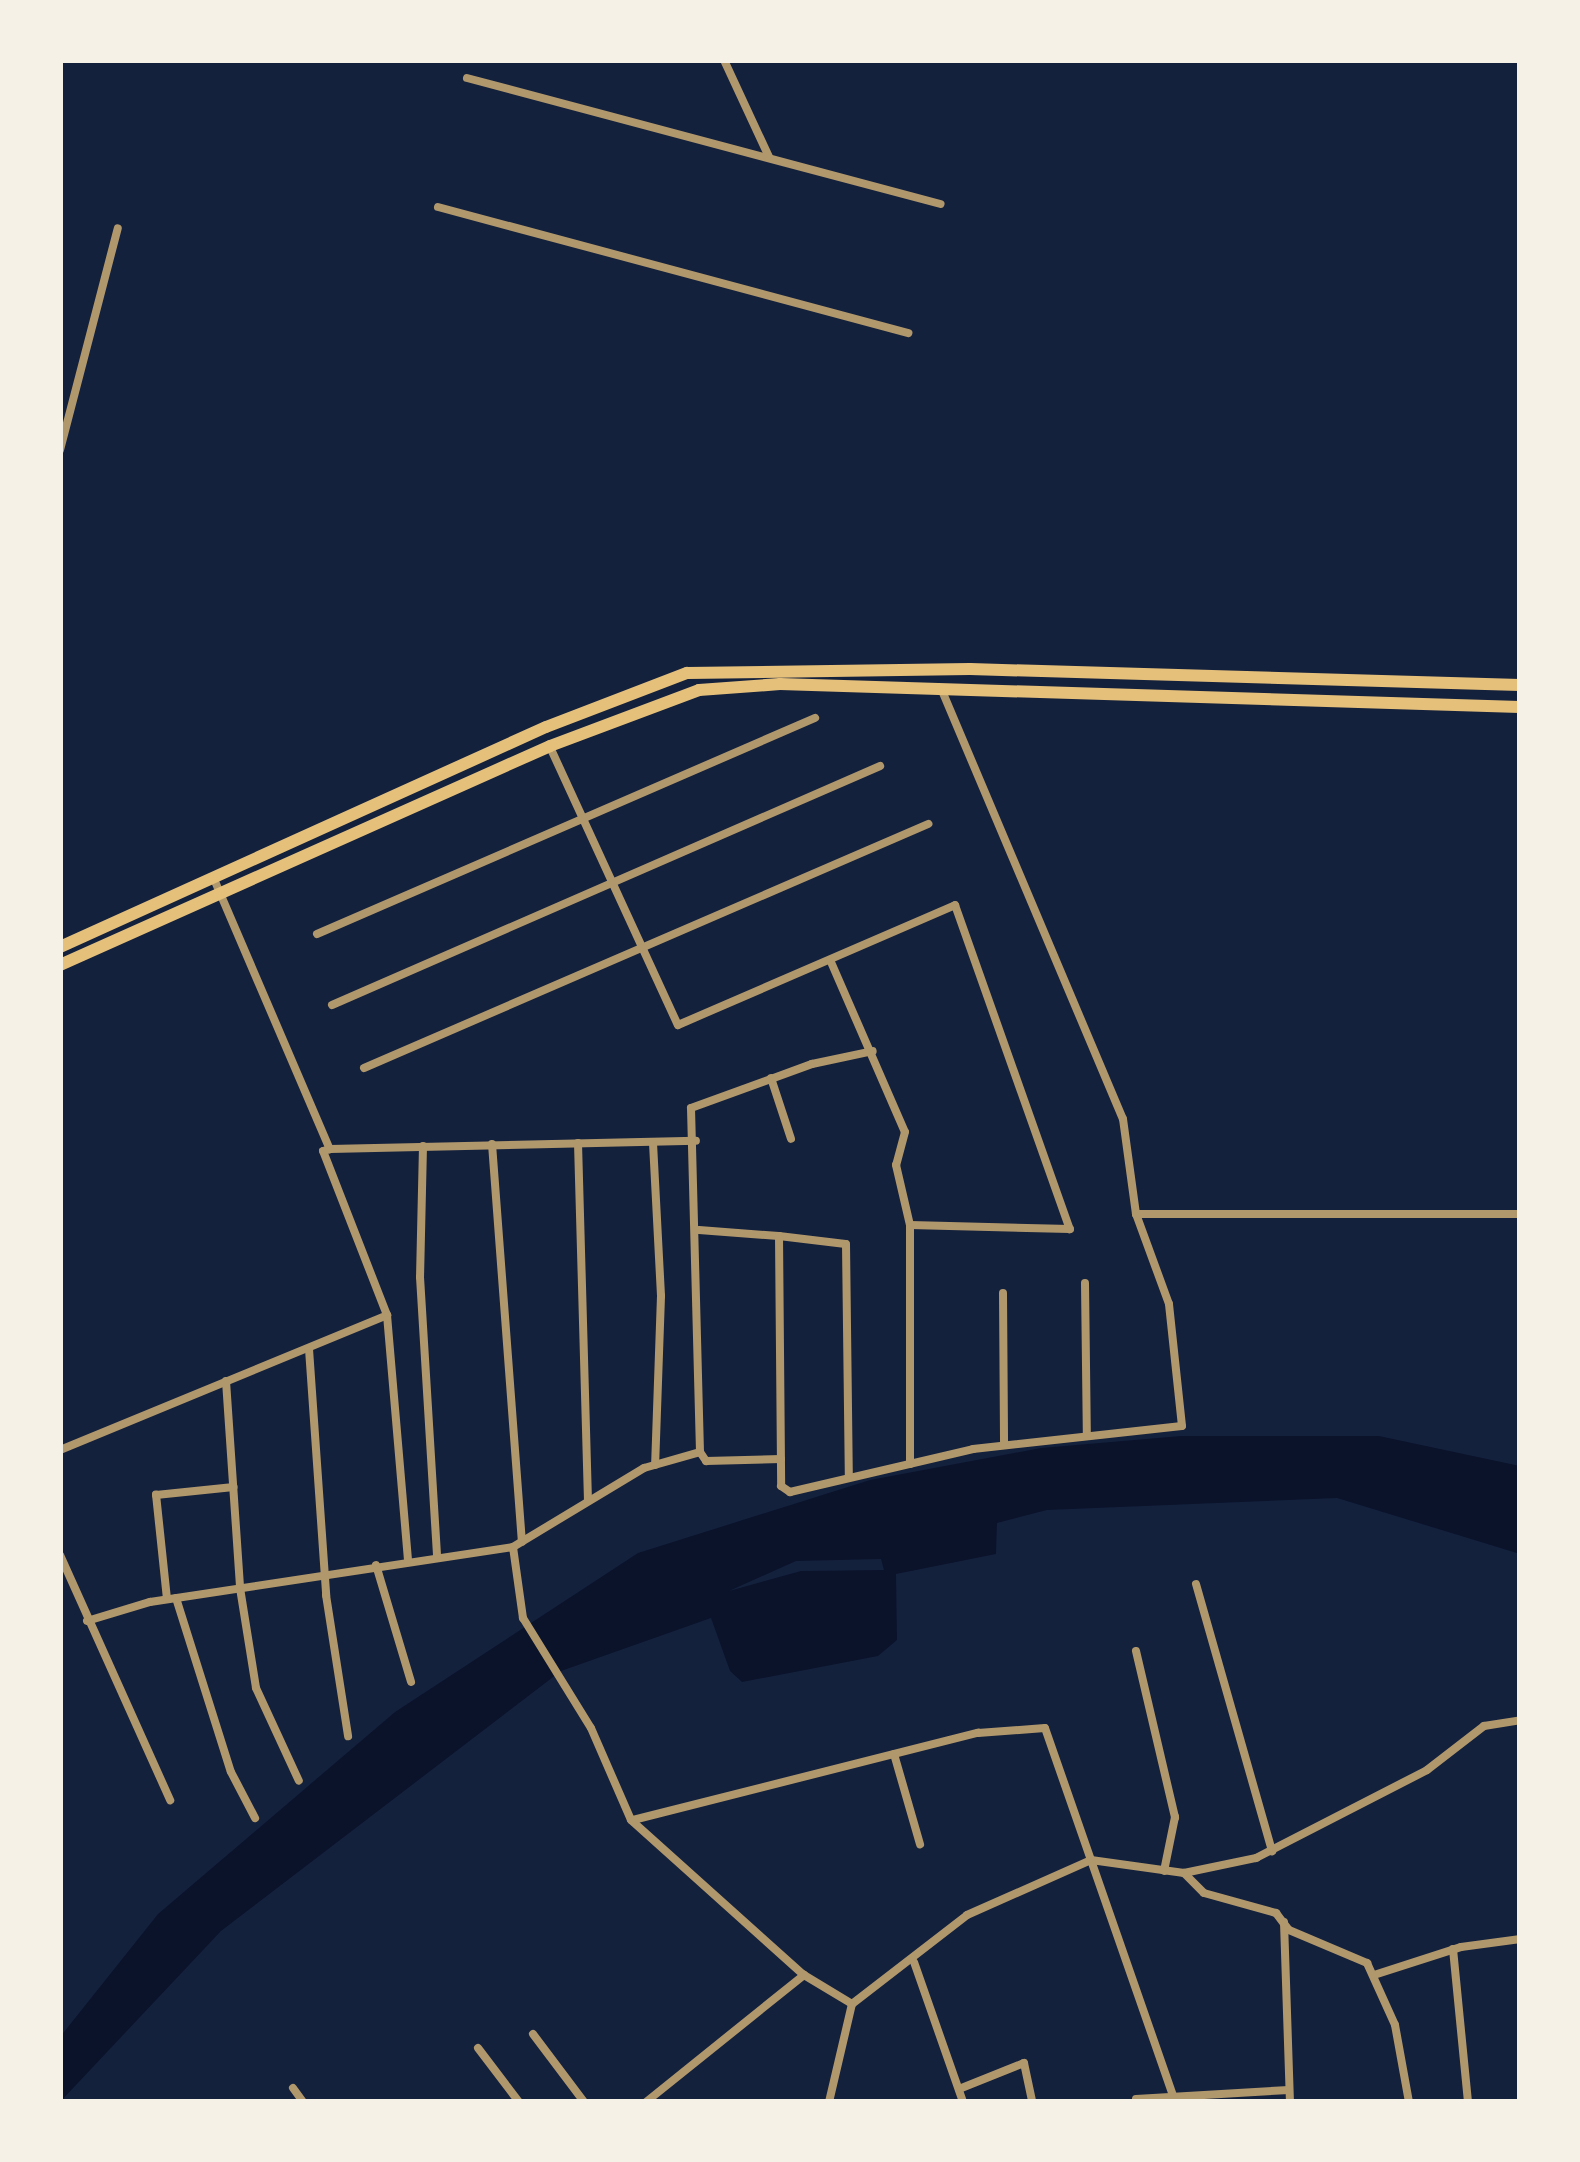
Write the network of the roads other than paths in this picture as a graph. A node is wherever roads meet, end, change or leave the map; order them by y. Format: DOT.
graph roads {
  1 [pos="724,60"];
  2 [pos="467,78"];
  3 [pos="770,159"];
  4 [pos="941,204"];
  5 [pos="438,207"];
  6 [pos="118,228"];
  7 [pos="908,333"];
  8 [pos="60,450"];
  9 [pos="1366,682"];
  10 [pos="1520,685"];
  11 [pos="944,693"];
  12 [pos="1367,702"];
  13 [pos="1520,707"];
  14 [pos="814,718"];
  15 [pos="550,746"];
  16 [pos="880,766"];
  17 [pos="584,824"];
  18 [pos="928,824"];
  19 [pos="214,878"];
  20 [pos="614,884"];
  21 [pos="223,892"];
  22 [pos="317,934"];
  23 [pos="60,947"];
  24 [pos="645,950"];
  25 [pos="831,962"];
  26 [pos="60,965"];
  27 [pos="332,1005"];
  28 [pos="873,1052"];
  29 [pos="364,1068"];
  30 [pos="771,1078"];
  31 [pos="791,1139"];
  32 [pos="697,1141"];
  33 [pos="578,1143"];
  34 [pos="653,1143"];
  35 [pos="492,1144"];
  36 [pos="423,1146"];
  37 [pos="330,1149"];
  38 [pos="1136,1214"];
  39 [pos="1520,1214"];
  40 [pos="910,1225"];
  41 [pos="700,1230"];
  42 [pos="779,1236"];
  43 [pos="1084,1283"];
  44 [pos="1003,1293"];
  45 [pos="387,1315"];
  46 [pos="309,1349"];
  47 [pos="226,1381"];
  48 [pos="1087,1436"];
  49 [pos="1004,1445"];
  50 [pos="60,1450"];
  51 [pos="700,1452"];
  52 [pos="781,1459"];
  53 [pos="910,1464"];
  54 [pos="655,1465"];
  55 [pos="848,1477"];
  56 [pos="234,1487"];
  57 [pos="588,1500"];
  58 [pos="518,1545"];
  59 [pos="60,1555"];
  60 [pos="437,1556"];
  61 [pos="408,1561"];
  62 [pos="376,1565"];
  63 [pos="324,1575"];
  64 [pos="1196,1584"];
  65 [pos="240,1588"];
  66 [pos="172,1599"];
  67 [pos="87,1621"];
  68 [pos="1136,1651"];
  69 [pos="411,1682"];
  70 [pos="1520,1720"];
  71 [pos="348,1736"];
  72 [pos="895,1754"];
  73 [pos="299,1781"];
  74 [pos="170,1800"];
  75 [pos="256,1817"];
  76 [pos="632,1820"];
  77 [pos="920,1844"];
  78 [pos="1273,1851"];
  79 [pos="1090,1860"];
  80 [pos="1164,1871"];
  81 [pos="1184,1873"];
  82 [pos="1285,1921"];
  83 [pos="1520,1939"];
  84 [pos="1454,1949"];
  85 [pos="914,1962"];
  86 [pos="804,1975"];
  87 [pos="1374,1976"];
  88 [pos="852,2004"];
  89 [pos="532,2034"];
  90 [pos="478,2048"];
  91 [pos="293,2088"];
  92 [pos="959,2089"];
  93 [pos="1289,2090"];
  94 [pos="1173,2096"];
  95 [pos="1136,2099"];
  96 [pos="303,2102"];
  97 [pos="519,2102"];
  98 [pos="584,2102"];
  99 [pos="646,2102"];
  100 [pos="829,2102"];
  101 [pos="963,2102"];
  102 [pos="1032,2102"];
  103 [pos="1290,2102"];
  104 [pos="1409,2102"];
  105 [pos="1468,2102"];
  1 -- 3 [label="street"];
  2 -- 3 [label="street"];
  3 -- 4 [label="street"];
  5 -- 7 [label="street"];
  6 -- 8 [label="street"];
  9 -- 10 [label="highway"];
  9 -- 12 [label="highway"];
  9 -- 19 [label="highway"];
  11 -- 12 [label="highway"];
  11 -- 15 [label="highway"];
  11 -- 38 [label="street"];
  12 -- 13 [label="highway"];
  14 -- 17 [label="street"];
  15 -- 17 [label="street"];
  15 -- 21 [label="highway"];
  16 -- 20 [label="street"];
  17 -- 20 [label="street"];
  17 -- 22 [label="street"];
  18 -- 24 [label="street"];
  19 -- 21 [label="street"];
  19 -- 23 [label="highway"];
  20 -- 24 [label="street"];
  20 -- 27 [label="street"];
  21 -- 26 [label="highway"];
  21 -- 37 [label="street"];
  24 -- 25 [label="street"];
  24 -- 29 [label="street"];
  25 -- 28 [label="street"];
  25 -- 40 [label="street"];
  28 -- 30 [label="street"];
  28 -- 40 [label="street"];
  30 -- 31 [label="street"];
  30 -- 32 [label="street"];
  32 -- 34 [label="street"];
  32 -- 41 [label="street"];
  33 -- 34 [label="street"];
  33 -- 35 [label="street"];
  33 -- 57 [label="street"];
  34 -- 54 [label="street"];
  35 -- 36 [label="street"];
  35 -- 58 [label="street"];
  36 -- 37 [label="street"];
  36 -- 60 [label="street"];
  37 -- 45 [label="street"];
  38 -- 39 [label="street"];
  38 -- 48 [label="street"];
  40 -- 53 [label="street"];
  41 -- 42 [label="street"];
  41 -- 51 [label="street"];
  42 -- 52 [label="street"];
  42 -- 55 [label="street"];
  43 -- 48 [label="street"];
  44 -- 49 [label="street"];
  45 -- 46 [label="street"];
  45 -- 61 [label="street"];
  46 -- 47 [label="street"];
  46 -- 63 [label="street"];
  47 -- 50 [label="street"];
  47 -- 56 [label="street"];
  48 -- 49 [label="street"];
  49 -- 53 [label="street"];
  51 -- 52 [label="street"];
  51 -- 54 [label="street"];
  52 -- 55 [label="street"];
  53 -- 55 [label="street"];
  54 -- 57 [label="street"];
  56 -- 65 [label="street"];
  56 -- 66 [label="street"];
  57 -- 58 [label="street"];
  58 -- 60 [label="street"];
  58 -- 76 [label="street"];
  59 -- 67 [label="street"];
  60 -- 61 [label="street"];
  61 -- 62 [label="street"];
  62 -- 63 [label="street"];
  62 -- 69 [label="street"];
  63 -- 65 [label="street"];
  63 -- 71 [label="street"];
  64 -- 78 [label="street"];
  65 -- 66 [label="street"];
  65 -- 73 [label="street"];
  66 -- 67 [label="street"];
  66 -- 75 [label="street"];
  67 -- 74 [label="street"];
  68 -- 80 [label="street"];
  70 -- 78 [label="street"];
  72 -- 76 [label="street"];
  72 -- 77 [label="street"];
  72 -- 79 [label="street"];
  76 -- 86 [label="street"];
  78 -- 81 [label="street"];
  79 -- 80 [label="street"];
  79 -- 85 [label="street"];
  79 -- 94 [label="street"];
  80 -- 81 [label="street"];
  81 -- 82 [label="street"];
  82 -- 87 [label="street"];
  82 -- 93 [label="street"];
  83 -- 84 [label="street"];
  84 -- 87 [label="street"];
  84 -- 105 [label="street"];
  85 -- 88 [label="street"];
  85 -- 92 [label="street"];
  86 -- 88 [label="street"];
  86 -- 99 [label="street"];
  87 -- 104 [label="street"];
  88 -- 100 [label="street"];
  89 -- 98 [label="street"];
  90 -- 97 [label="street"];
  91 -- 96 [label="street"];
  92 -- 101 [label="street"];
  92 -- 102 [label="street"];
  93 -- 94 [label="street"];
  93 -- 103 [label="street"];
  94 -- 95 [label="street"];
}
